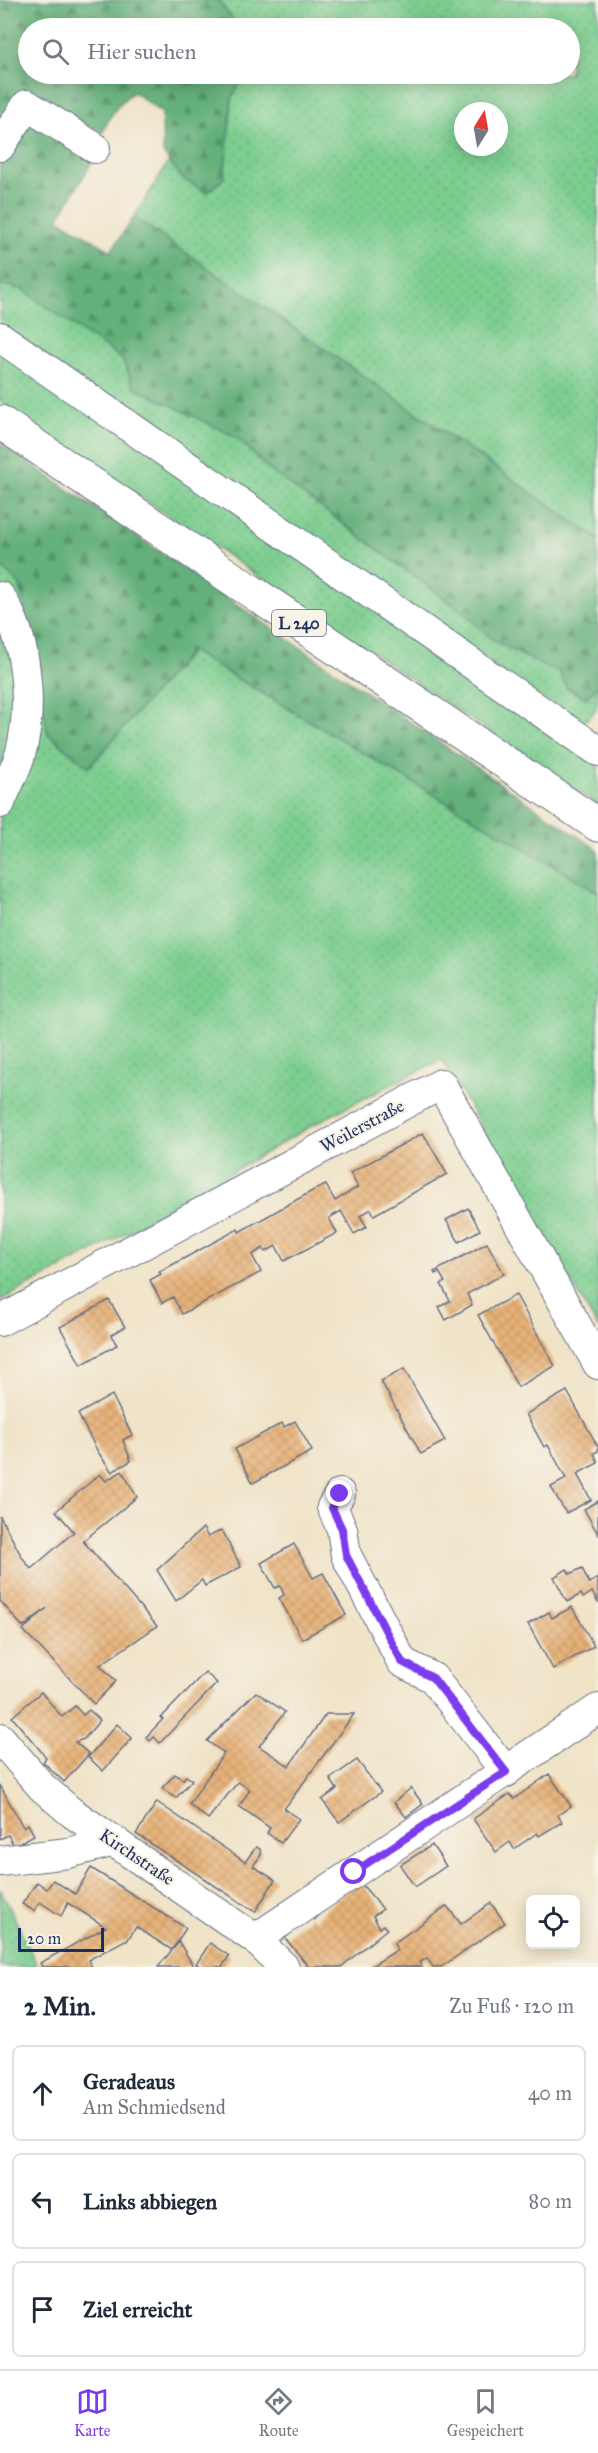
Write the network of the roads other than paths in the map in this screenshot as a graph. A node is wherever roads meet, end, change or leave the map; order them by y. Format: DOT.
graph roads {
  1 [pos="0,146"];
  2 [pos="95,148"];
  3 [pos="0,337"];
  4 [pos="0,422"];
  5 [pos="0,597"];
  6 [pos="598,751"];
  7 [pos="0,803"];
  8 [pos="598,825"];
  9 [pos="0,1321"];
  10 [pos="598,1364"];
  11 [pos="340,1494"];
  12 [pos="598,1709"];
  13 [pos="0,1738"];
  14 [pos="506,1772"];
  15 [pos="115,1841"];
  16 [pos="0,1861"];
  17 [pos="255,1939"];
  18 [pos="284,1967"];
  1 -- 2 [label="street"];
  3 -- 6 [label="street"];
  4 -- 8 [label="main road, L 240"];
  5 -- 7 [label="street"];
  9 -- 10 [label="street, Weilerstraße"];
  11 -- 14 [label="street"];
  12 -- 14 [label="street"];
  13 -- 15 [label="street, Kirchstraße"];
  14 -- 17 [label="street"];
  15 -- 16 [label="street"];
  15 -- 17 [label="street, Kirchstraße"];
  17 -- 18 [label="street, Kirchstraße"];
}
